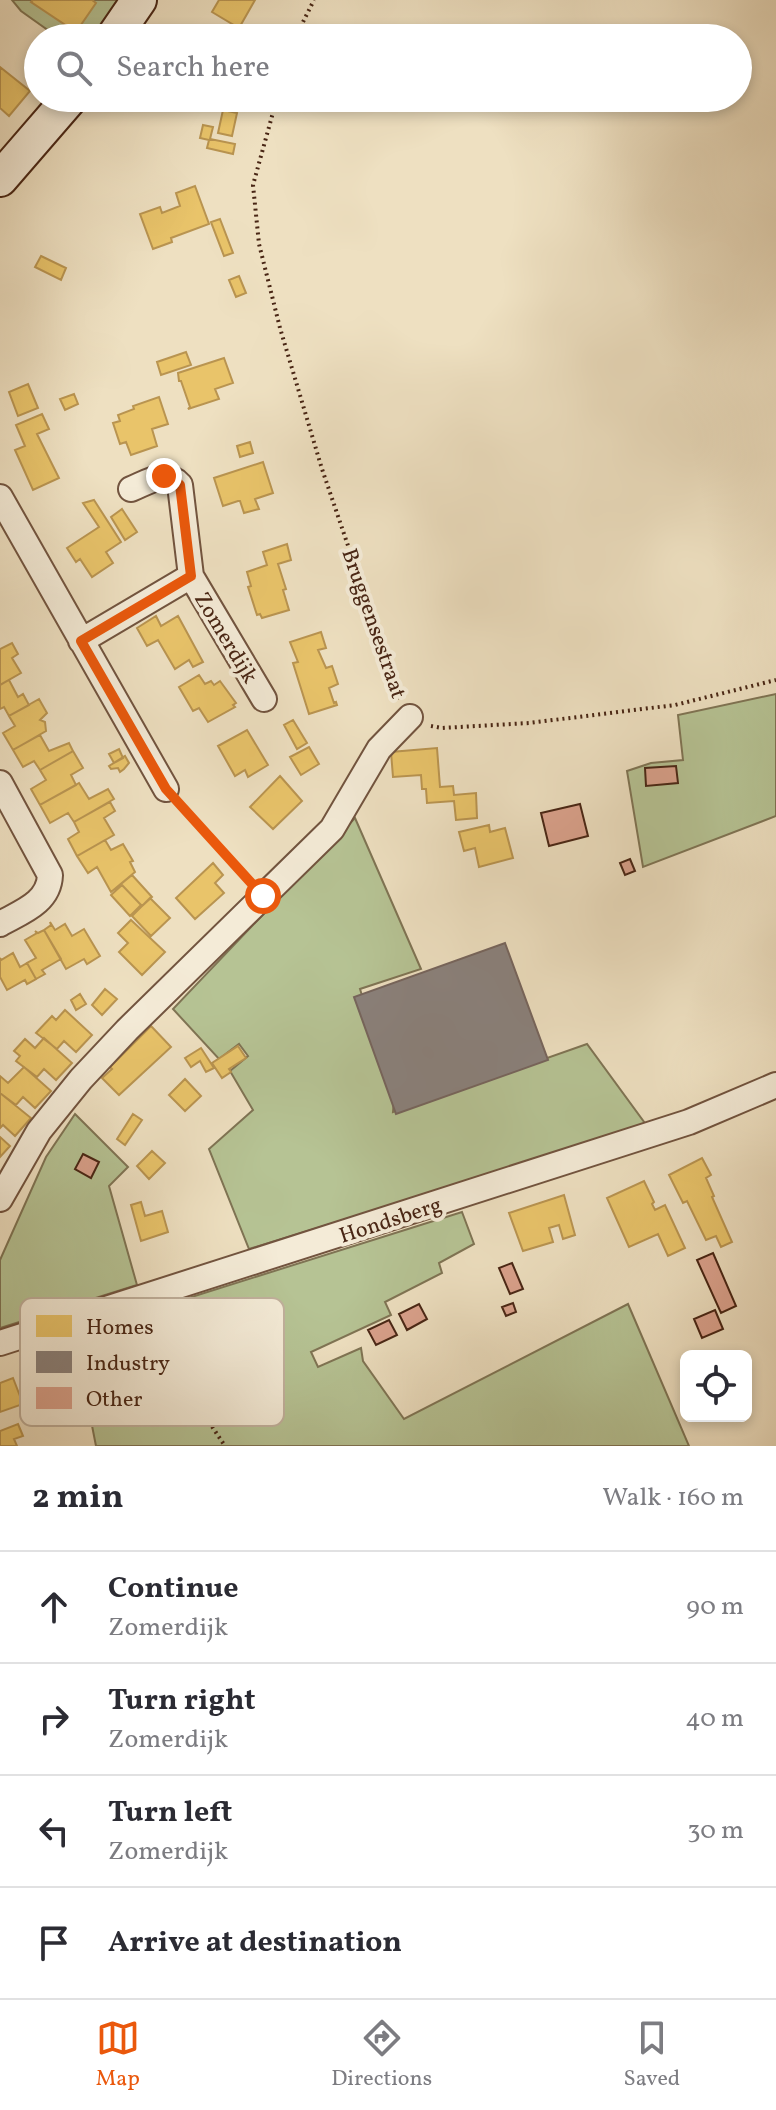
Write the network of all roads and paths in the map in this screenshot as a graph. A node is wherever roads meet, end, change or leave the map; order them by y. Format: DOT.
graph roads {
  1 [pos="139,0"];
  2 [pos="314,0"];
  3 [pos="123,24"];
  4 [pos="302,24"];
  5 [pos="58,112"];
  6 [pos="273,112"];
  7 [pos="0,179"];
  8 [pos="131,489"];
  9 [pos="0,497"];
  10 [pos="191,576"];
  11 [pos="81,641"];
  12 [pos="776,680"];
  13 [pos="264,699"];
  14 [pos="410,717"];
  15 [pos="0,783"];
  16 [pos="166,789"];
  17 [pos="263,896"];
  18 [pos="0,924"];
  19 [pos="776,1085"];
  20 [pos="0,1199"];
  21 [pos="138,1298"];
  22 [pos="20,1336"];
  23 [pos="0,1343"];
  24 [pos="212,1426"];
  25 [pos="225,1446"];
  1 -- 3 [label="street"];
  2 -- 4 [label="path"];
  5 -- 7 [label="street"];
  6 -- 14 [label="path, Bruggensestraat"];
  8 -- 10 [label="street, Zomerdijk"];
  9 -- 11 [label="street"];
  10 -- 11 [label="street, Zomerdijk"];
  10 -- 13 [label="street, Zomerdijk"];
  11 -- 16 [label="street"];
  12 -- 14 [label="path"];
  14 -- 17 [label="street, Bruggensestraat"];
  15 -- 18 [label="street"];
  16 -- 17 [label="path"];
  17 -- 20 [label="street, Bruggensestraat"];
  19 -- 21 [label="street, Hondsberg"];
  22 -- 23 [label="street, Hondsberg"];
  24 -- 25 [label="path"];
}
